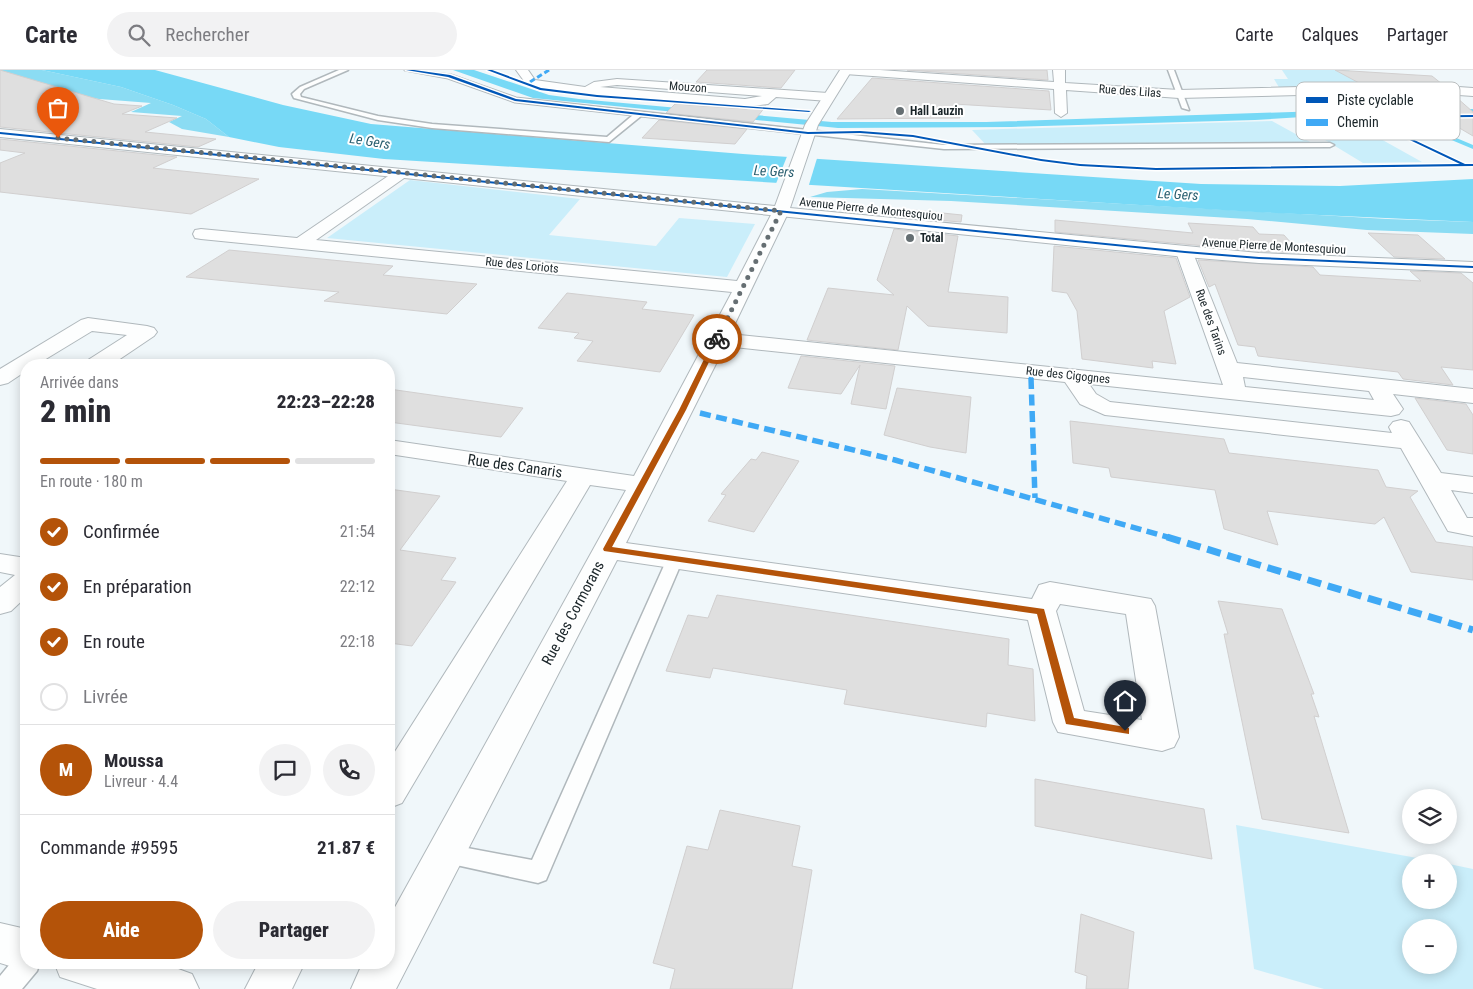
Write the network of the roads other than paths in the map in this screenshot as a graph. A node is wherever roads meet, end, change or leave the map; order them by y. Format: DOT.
graph roads {
  1 [pos="345,70"];
  2 [pos="408,70"];
  3 [pos="522,70"];
  4 [pos="610,70"];
  5 [pos="1059,70"];
  6 [pos="1172,70"];
  7 [pos="846,71"];
  8 [pos="1400,76"];
  9 [pos="1408,82"];
  10 [pos="1060,86"];
  11 [pos="601,87"];
  12 [pos="1296,91"];
  13 [pos="1460,91"];
  14 [pos="1473,92"];
  15 [pos="1179,94"];
  16 [pos="828,97"];
  17 [pos="1186,108"];
  18 [pos="640,113"];
  19 [pos="1061,113"];
  20 [pos="809,132"];
  21 [pos="0,133"];
  22 [pos="1330,145"];
  23 [pos="402,174"];
  24 [pos="781,211"];
  25 [pos="201,234"];
  26 [pos="301,244"];
  27 [pos="1185,252"];
  28 [pos="1473,267"];
  29 [pos="743,287"];
  30 [pos="717,339"];
  31 [pos="32,359"];
  32 [pos="105,359"];
  33 [pos="20,366"];
  34 [pos="1229,369"];
  35 [pos="1072,375"];
  36 [pos="0,378"];
  37 [pos="1376,385"];
  38 [pos="1236,392"];
  39 [pos="1473,396"];
  40 [pos="1391,409"];
  41 [pos="1410,442"];
  42 [pos="395,448"];
  43 [pos="582,476"];
  44 [pos="1432,480"];
  45 [pos="642,485"];
  46 [pos="1473,485"];
  47 [pos="1473,527"];
  48 [pos="607,549"];
  49 [pos="675,559"];
  50 [pos="0,562"];
  51 [pos="20,566"];
  52 [pos="20,586"];
  53 [pos="0,604"];
  54 [pos="1041,611"];
  55 [pos="395,782"];
  56 [pos="446,854"];
  57 [pos="0,943"];
  58 [pos="20,948"];
  59 [pos="395,948"];
  60 [pos="22,969"];
  61 [pos="99,969"];
  62 [pos="280,969"];
  63 [pos="384,969"];
  64 [pos="165,988"];
  65 [pos="6,989"];
  66 [pos="267,989"];
  67 [pos="373,989"];
  1 -- 18 [label="lane"];
  2 -- 18 [label="lane"];
  3 -- 11 [label="street, Mouzon"];
  4 -- 11 [label="street"];
  5 -- 10 [label="street"];
  6 -- 15 [label="lane"];
  7 -- 10 [label="street, Rue des Lilas"];
  7 -- 16 [label="street, Rue des Cormorans"];
  8 -- 9 [label="street"];
  10 -- 15 [label="street, Rue des Lilas"];
  10 -- 19 [label="street"];
  11 -- 16 [label="street, Mouzon"];
  12 -- 15 [label="street, Rue des Lilas"];
  13 -- 14 [label="street, Rue des Lilas"];
  15 -- 17 [label="lane"];
  16 -- 20 [label="street, Rue des Cormorans"];
  18 -- 20 [label="lane"];
  20 -- 22 [label="lane"];
  20 -- 24 [label="street, Rue des Cormorans"];
  21 -- 23 [label="street, Avenue Pierre de Montesquiou"];
  23 -- 24 [label="street, Avenue Pierre de Montesquiou"];
  23 -- 26 [label="street"];
  24 -- 27 [label="street, Avenue Pierre de Montesquiou"];
  24 -- 29 [label="street, Rue des Cormorans"];
  25 -- 26 [label="street, Rue des Loriots"];
  26 -- 29 [label="street, Rue des Loriots"];
  27 -- 28 [label="street, Avenue Pierre de Montesquiou"];
  27 -- 34 [label="street, Rue des Tarins"];
  29 -- 30 [label="street, Rue des Cormorans"];
  30 -- 35 [label="street, Rue des Cigognes"];
  30 -- 45 [label="street, Rue des Cormorans"];
  31 -- 32 [label="street"];
  33 -- 36 [label="street"];
  34 -- 37 [label="street"];
  34 -- 38 [label="street, Rue des Tarins"];
  35 -- 38 [label="street, Rue des Cigognes"];
  35 -- 41 [label="street"];
  37 -- 39 [label="street"];
  37 -- 40 [label="street"];
  38 -- 40 [label="street, Rue des Cigognes"];
  40 -- 41 [label="street"];
  41 -- 44 [label="street"];
  42 -- 43 [label="street, Rue des Canaris"];
  43 -- 45 [label="street, Rue des Canaris"];
  43 -- 55 [label="street"];
  44 -- 46 [label="street"];
  44 -- 47 [label="street"];
  45 -- 48 [label="street, Rue des Cormorans"];
  48 -- 49 [label="street"];
  48 -- 56 [label="street, Rue des Cormorans"];
  49 -- 54 [label="street"];
  49 -- 56 [label="lane"];
  50 -- 51 [label="street"];
  52 -- 53 [label="street"];
  54 -- 54 [label="street"];
  56 -- 59 [label="street, Rue des Cormorans"];
  57 -- 58 [label="street"];
  60 -- 65 [label="lane"];
  61 -- 64 [label="street"];
  62 -- 66 [label="street"];
  63 -- 67 [label="street, Rue des Cormorans"];
}
